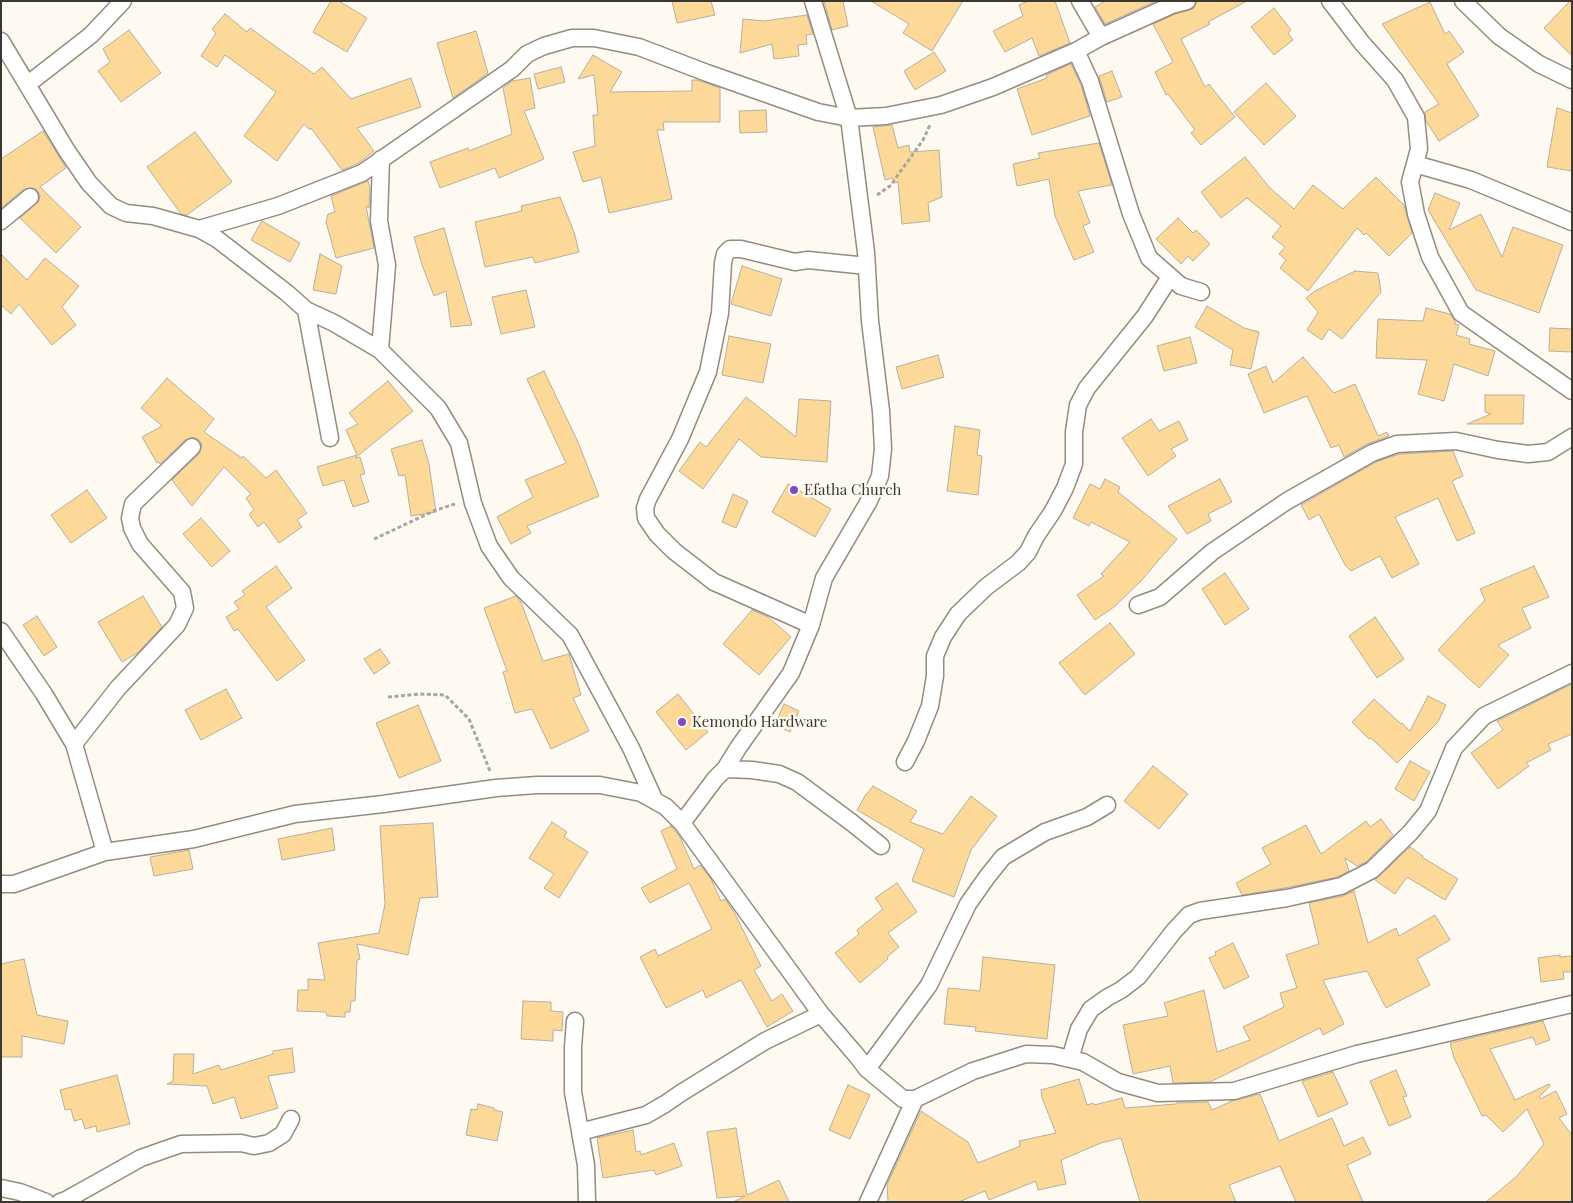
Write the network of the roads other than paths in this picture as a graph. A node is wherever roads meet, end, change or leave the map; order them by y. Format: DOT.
graph roads {
  1 [pos="123,1"];
  2 [pos="813,1"];
  3 [pos="1080,1"];
  4 [pos="1187,1"];
  5 [pos="1330,1"];
  6 [pos="1463,1"];
  7 [pos="1101,37"];
  8 [pos="1,42"];
  9 [pos="1076,51"];
  10 [pos="1572,80"];
  11 [pos="28,84"];
  12 [pos="849,118"];
  13 [pos="381,159"];
  14 [pos="1415,164"];
  15 [pos="30,197"];
  16 [pos="1,221"];
  17 [pos="1572,222"];
  18 [pos="199,229"];
  19 [pos="867,266"];
  20 [pos="1170,277"];
  21 [pos="1201,292"];
  22 [pos="306,310"];
  23 [pos="380,350"];
  24 [pos="1572,391"];
  25 [pos="1572,437"];
  26 [pos="330,438"];
  27 [pos="192,447"];
  28 [pos="1138,605"];
  29 [pos="810,625"];
  30 [pos="1,631"];
  31 [pos="1572,673"];
  32 [pos="74,744"];
  33 [pos="905,762"];
  34 [pos="725,768"];
  35 [pos="654,799"];
  36 [pos="1108,805"];
  37 [pos="682,823"];
  38 [pos="881,846"];
  39 [pos="105,852"];
  40 [pos="1,884"];
  41 [pos="1572,1004"];
  42 [pos="821,1014"];
  43 [pos="575,1021"];
  44 [pos="1070,1059"];
  45 [pos="867,1069"];
  46 [pos="915,1099"];
  47 [pos="291,1119"];
  48 [pos="580,1132"];
  49 [pos="1,1188"];
  50 [pos="46,1202"];
  51 [pos="60,1202"];
  52 [pos="587,1202"];
  53 [pos="868,1202"];
  1 -- 11 [label="street"];
  2 -- 12 [label="street"];
  3 -- 7 [label="street"];
  4 -- 7 [label="street"];
  5 -- 14 [label="street"];
  6 -- 10 [label="street"];
  7 -- 9 [label="street"];
  8 -- 11 [label="street"];
  9 -- 12 [label="street"];
  9 -- 20 [label="street"];
  11 -- 18 [label="street"];
  12 -- 13 [label="street"];
  12 -- 19 [label="street"];
  13 -- 18 [label="street"];
  13 -- 23 [label="street"];
  14 -- 17 [label="street"];
  14 -- 24 [label="street"];
  15 -- 16 [label="street"];
  18 -- 22 [label="street"];
  19 -- 29 [label="street"];
  19 -- 29 [label="street"];
  20 -- 21 [label="street"];
  20 -- 33 [label="street"];
  22 -- 23 [label="street"];
  22 -- 26 [label="street"];
  23 -- 35 [label="street"];
  25 -- 28 [label="street"];
  27 -- 32 [label="street"];
  29 -- 34 [label="street"];
  30 -- 32 [label="street"];
  31 -- 44 [label="street"];
  32 -- 39 [label="street"];
  34 -- 37 [label="street"];
  34 -- 38 [label="street"];
  35 -- 37 [label="street"];
  35 -- 39 [label="street"];
  36 -- 45 [label="street"];
  37 -- 42 [label="street"];
  39 -- 40 [label="street"];
  41 -- 44 [label="street"];
  42 -- 45 [label="street"];
  42 -- 48 [label="street"];
  43 -- 48 [label="street"];
  44 -- 46 [label="street"];
  45 -- 46 [label="street"];
  46 -- 53 [label="street"];
  47 -- 51 [label="street"];
  48 -- 52 [label="street"];
  49 -- 50 [label="street"];
}
